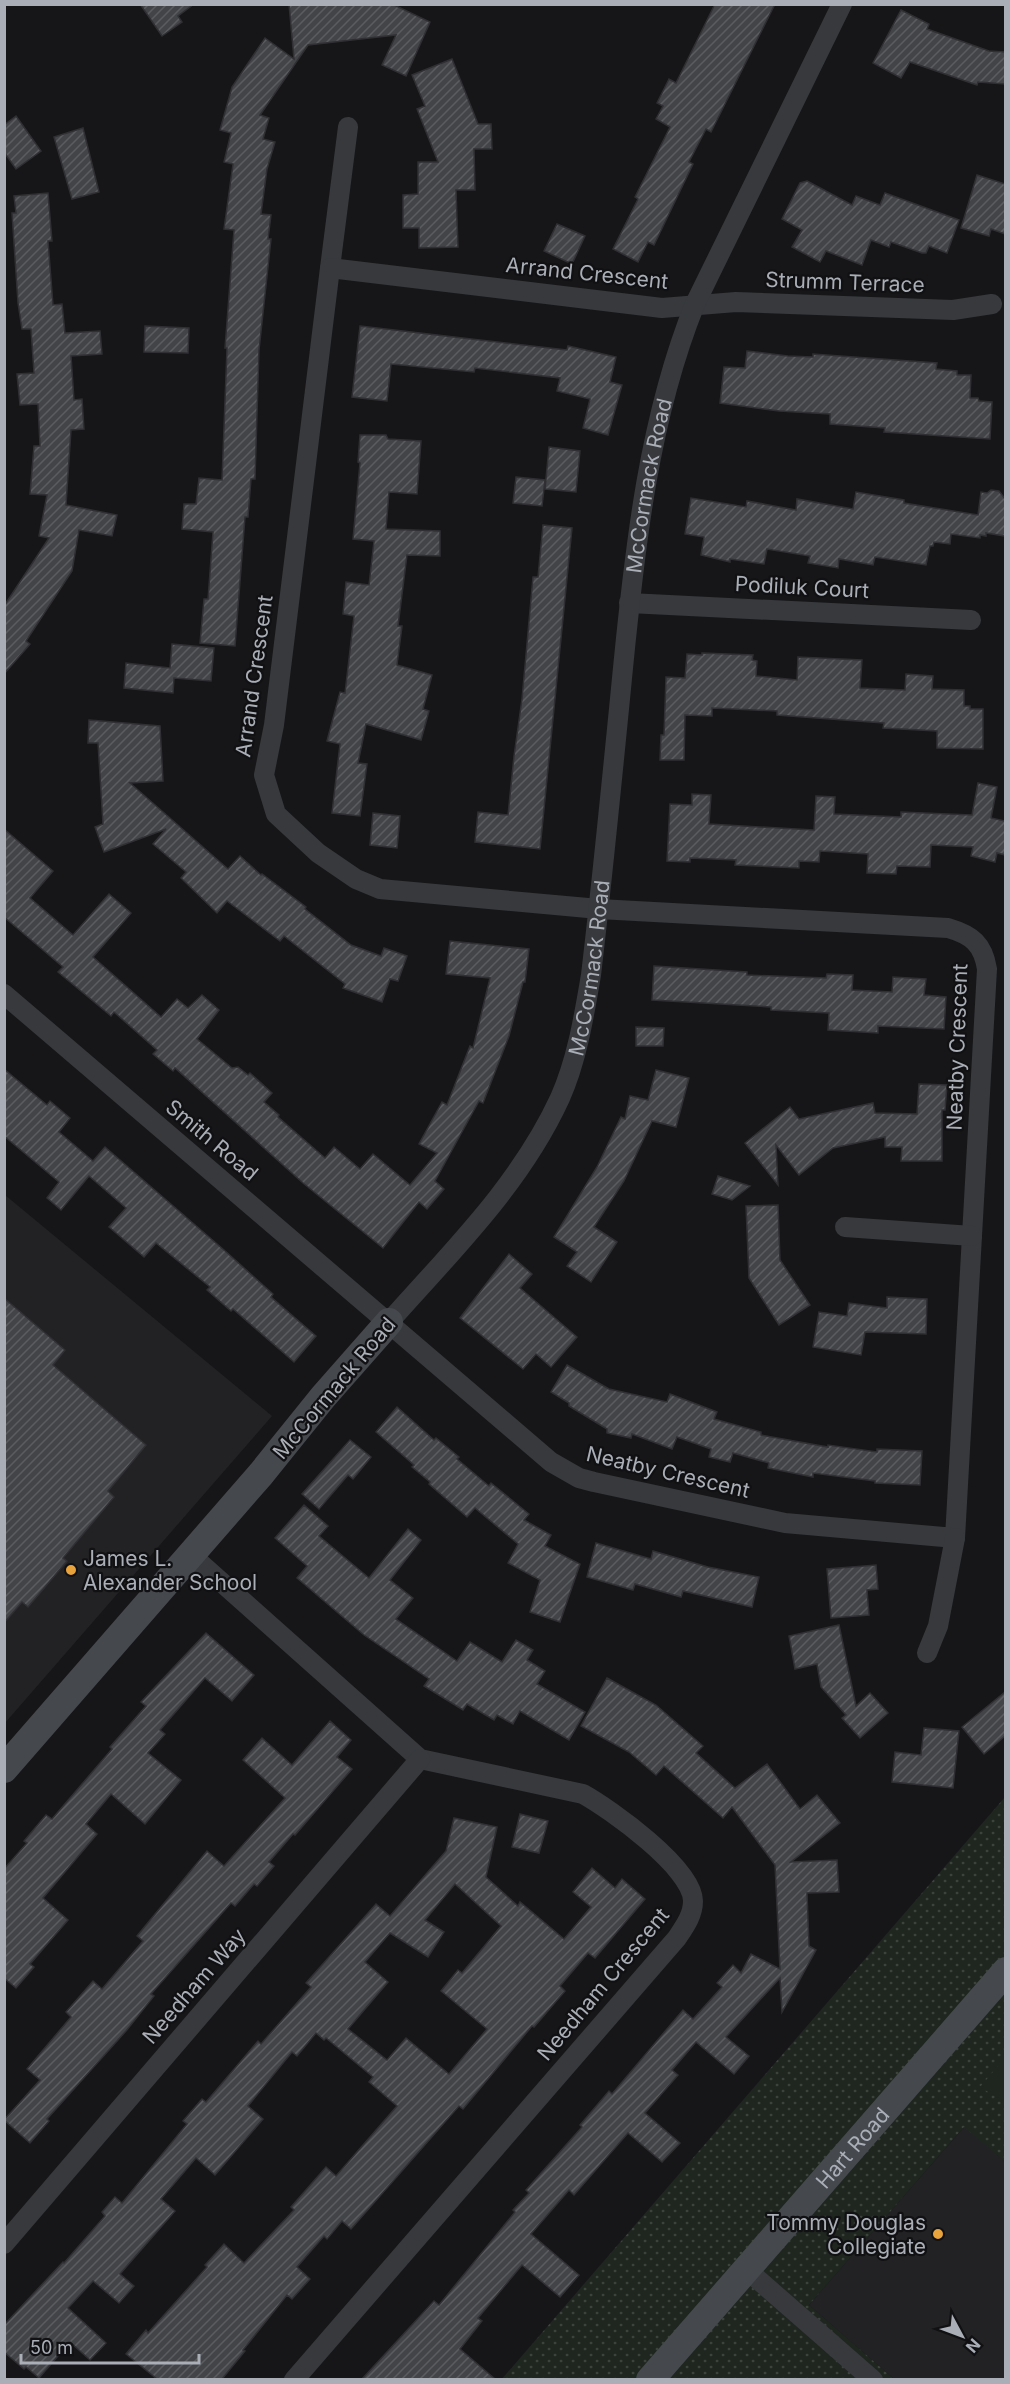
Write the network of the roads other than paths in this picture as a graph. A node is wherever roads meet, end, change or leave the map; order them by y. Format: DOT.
graph roads {
  1 [pos="842,4"];
  2 [pos="348,127"];
  3 [pos="330,268"];
  4 [pos="695,304"];
  5 [pos="992,304"];
  6 [pos="630,603"];
  7 [pos="971,620"];
  8 [pos="599,909"];
  9 [pos="4,994"];
  10 [pos="845,1227"];
  11 [pos="972,1236"];
  12 [pos="389,1322"];
  13 [pos="955,1538"];
  14 [pos="191,1555"];
  15 [pos="927,1653"];
  16 [pos="420,1759"];
  17 [pos="4,1769"];
  18 [pos="1005,1971"];
  19 [pos="4,2244"];
  20 [pos="747,2270"];
  21 [pos="294,2379"];
  22 [pos="650,2379"];
  23 [pos="873,2379"];
  1 -- 4 [label="street, McCormack Road"];
  2 -- 3 [label="street, Arrand Crescent"];
  3 -- 4 [label="street, Arrand Crescent"];
  3 -- 8 [label="street, Arrand Crescent"];
  4 -- 5 [label="street, Strumm Terrace"];
  4 -- 6 [label="street, McCormack Road"];
  6 -- 7 [label="street, Podiluk Court"];
  6 -- 8 [label="street, McCormack Road"];
  8 -- 11 [label="street, Neatby Crescent"];
  8 -- 12 [label="street, McCormack Road"];
  9 -- 12 [label="street, Smith Road"];
  10 -- 11 [label="street"];
  11 -- 13 [label="street, Neatby Crescent"];
  12 -- 13 [label="street, Neatby Crescent"];
  12 -- 14 [label="street, McCormack Road"];
  13 -- 15 [label="street, Neatby Crescent"];
  14 -- 16 [label="street, Needham Crescent"];
  14 -- 17 [label="street, McCormack Road"];
  16 -- 19 [label="street, Needham Way"];
  16 -- 21 [label="street, Needham Crescent"];
  18 -- 20 [label="street, Hart Road"];
  20 -- 22 [label="street, Hart Road"];
  20 -- 23 [label="street"];
}
